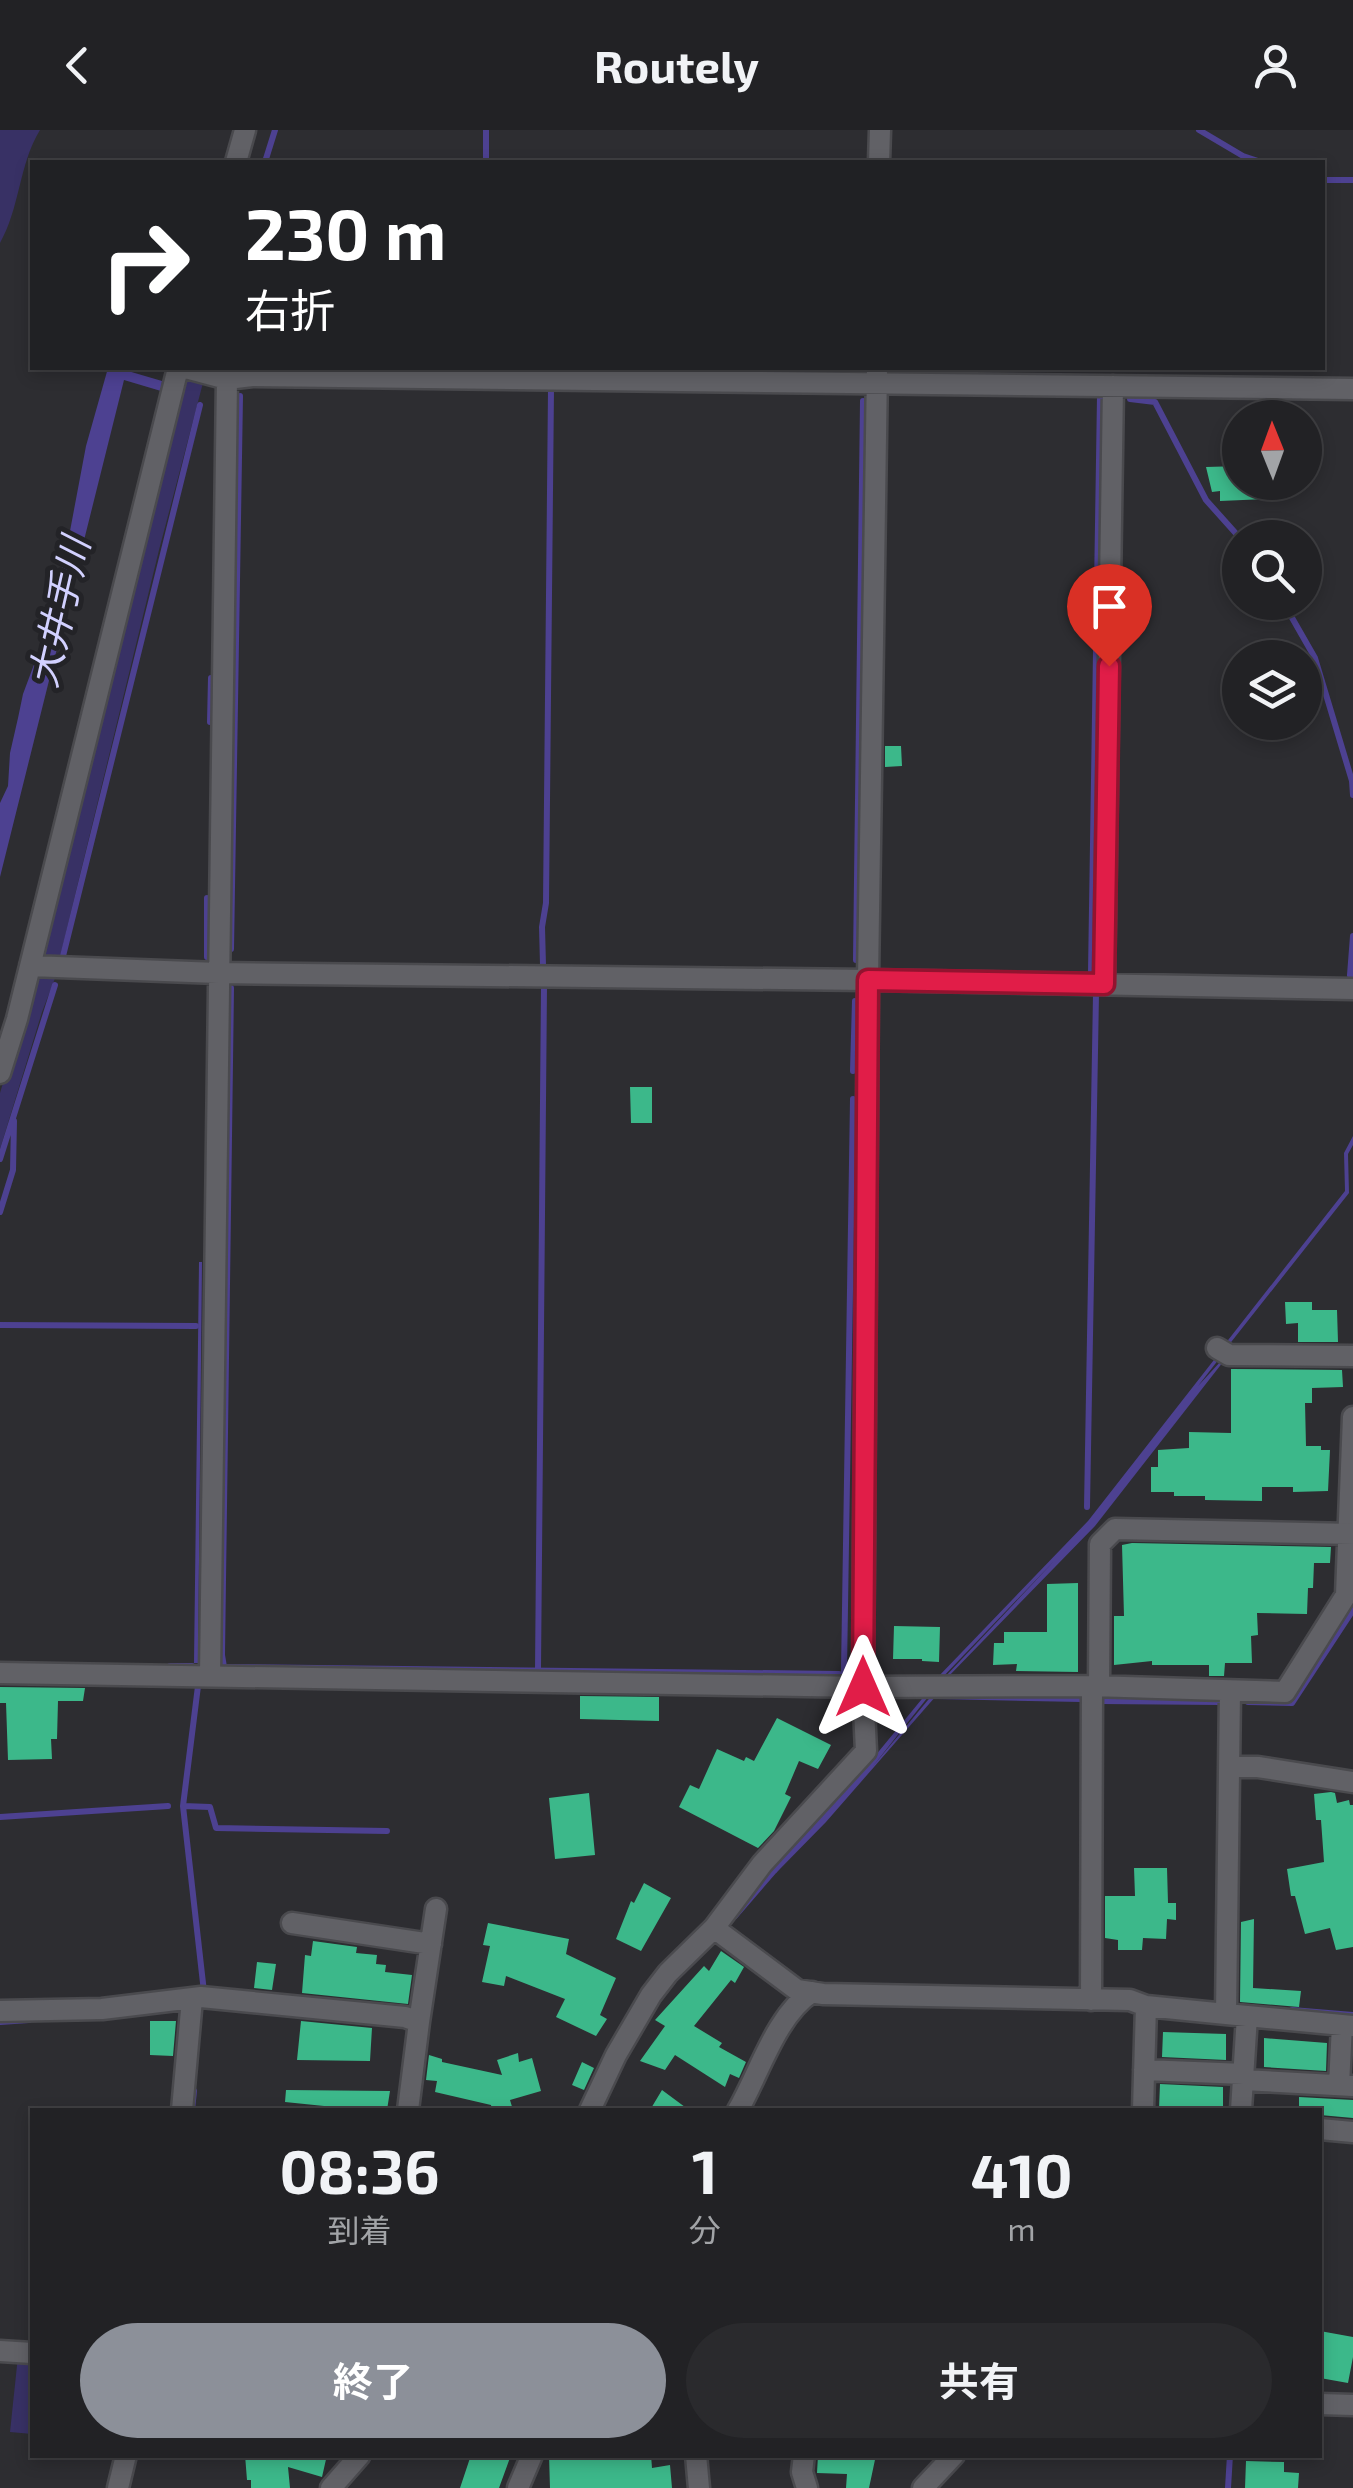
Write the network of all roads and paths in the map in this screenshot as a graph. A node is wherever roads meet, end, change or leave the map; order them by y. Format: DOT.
graph roads {
  1 [pos="245,130"];
  2 [pos="880,130"];
  3 [pos="237,160"];
  4 [pos="879,160"];
  5 [pos="178,370"];
  6 [pos="193,370"];
  7 [pos="877,376"];
  8 [pos="228,380"];
  9 [pos="1113,386"];
  10 [pos="1353,388"];
  11 [pos="30,966"];
  12 [pos="218,973"];
  13 [pos="868,980"];
  14 [pos="1104,984"];
  15 [pos="1353,989"];
  16 [pos="0,1073"];
  17 [pos="1217,1348"];
  18 [pos="1353,1356"];
  19 [pos="1353,1416"];
  20 [pos="1352,1534"];
  21 [pos="0,1673"];
  22 [pos="210,1675"];
  23 [pos="863,1687"];
  24 [pos="1096,1687"];
  25 [pos="1230,1692"];
  26 [pos="1229,1767"];
  27 [pos="1353,1782"];
  28 [pos="436,1909"];
  29 [pos="292,1923"];
  30 [pos="714,1928"];
  31 [pos="431,1944"];
  32 [pos="812,1992"];
  33 [pos="192,1999"];
  34 [pos="1092,2000"];
  35 [pos="1146,2006"];
  36 [pos="0,2011"];
  37 [pos="1237,2015"];
  38 [pos="419,2022"];
  39 [pos="1347,2026"];
  40 [pos="1144,2070"];
  41 [pos="1243,2077"];
  42 [pos="1346,2085"];
  43 [pos="182,2108"];
  44 [pos="408,2108"];
  45 [pos="591,2108"];
  46 [pos="739,2108"];
  47 [pos="1143,2108"];
  48 [pos="1241,2108"];
  49 [pos="1322,2129"];
  50 [pos="1353,2132"];
  51 [pos="0,2351"];
  52 [pos="30,2353"];
  53 [pos="1322,2404"];
  54 [pos="1353,2405"];
  55 [pos="125,2458"];
  56 [pos="531,2458"];
  57 [pos="696,2458"];
  58 [pos="804,2458"];
  59 [pos="951,2458"];
  60 [pos="349,2460"];
  61 [pos="118,2488"];
  62 [pos="331,2488"];
  63 [pos="518,2488"];
  64 [pos="699,2488"];
  65 [pos="807,2488"];
  66 [pos="923,2488"];
  1 -- 3 [label="street"];
  2 -- 4 [label="street"];
  5 -- 11 [label="street"];
  6 -- 8 [label="street"];
  7 -- 8 [label="street"];
  7 -- 9 [label="street"];
  7 -- 13 [label="street"];
  8 -- 12 [label="street"];
  9 -- 10 [label="street"];
  9 -- 14 [label="street"];
  11 -- 12 [label="street"];
  11 -- 16 [label="street"];
  12 -- 13 [label="street"];
  12 -- 22 [label="street"];
  13 -- 14 [label="street"];
  13 -- 23 [label="street"];
  14 -- 15 [label="street"];
  17 -- 18 [label="street"];
  19 -- 20 [label="street"];
  20 -- 24 [label="street"];
  20 -- 25 [label="street"];
  21 -- 22 [label="street"];
  22 -- 23 [label="street"];
  23 -- 24 [label="street"];
  23 -- 30 [label="street"];
  24 -- 25 [label="street"];
  24 -- 34 [label="street"];
  25 -- 26 [label="street"];
  26 -- 27 [label="street"];
  26 -- 37 [label="street"];
  28 -- 31 [label="street"];
  29 -- 31 [label="street"];
  30 -- 32 [label="street"];
  30 -- 45 [label="street"];
  31 -- 38 [label="street"];
  32 -- 34 [label="street"];
  32 -- 46 [label="street"];
  33 -- 36 [label="street"];
  33 -- 38 [label="street"];
  33 -- 43 [label="street"];
  34 -- 35 [label="street"];
  35 -- 37 [label="street"];
  35 -- 40 [label="street"];
  37 -- 39 [label="street"];
  37 -- 41 [label="street"];
  38 -- 44 [label="street"];
  39 -- 42 [label="street"];
  40 -- 41 [label="street"];
  40 -- 47 [label="street"];
  41 -- 42 [label="street"];
  41 -- 48 [label="street"];
  49 -- 50 [label="street"];
  51 -- 52 [label="street"];
  53 -- 54 [label="street"];
  55 -- 61 [label="street"];
  56 -- 63 [label="street"];
  57 -- 64 [label="street"];
  58 -- 65 [label="street"];
  59 -- 66 [label="street"];
  60 -- 62 [label="street"];
}
